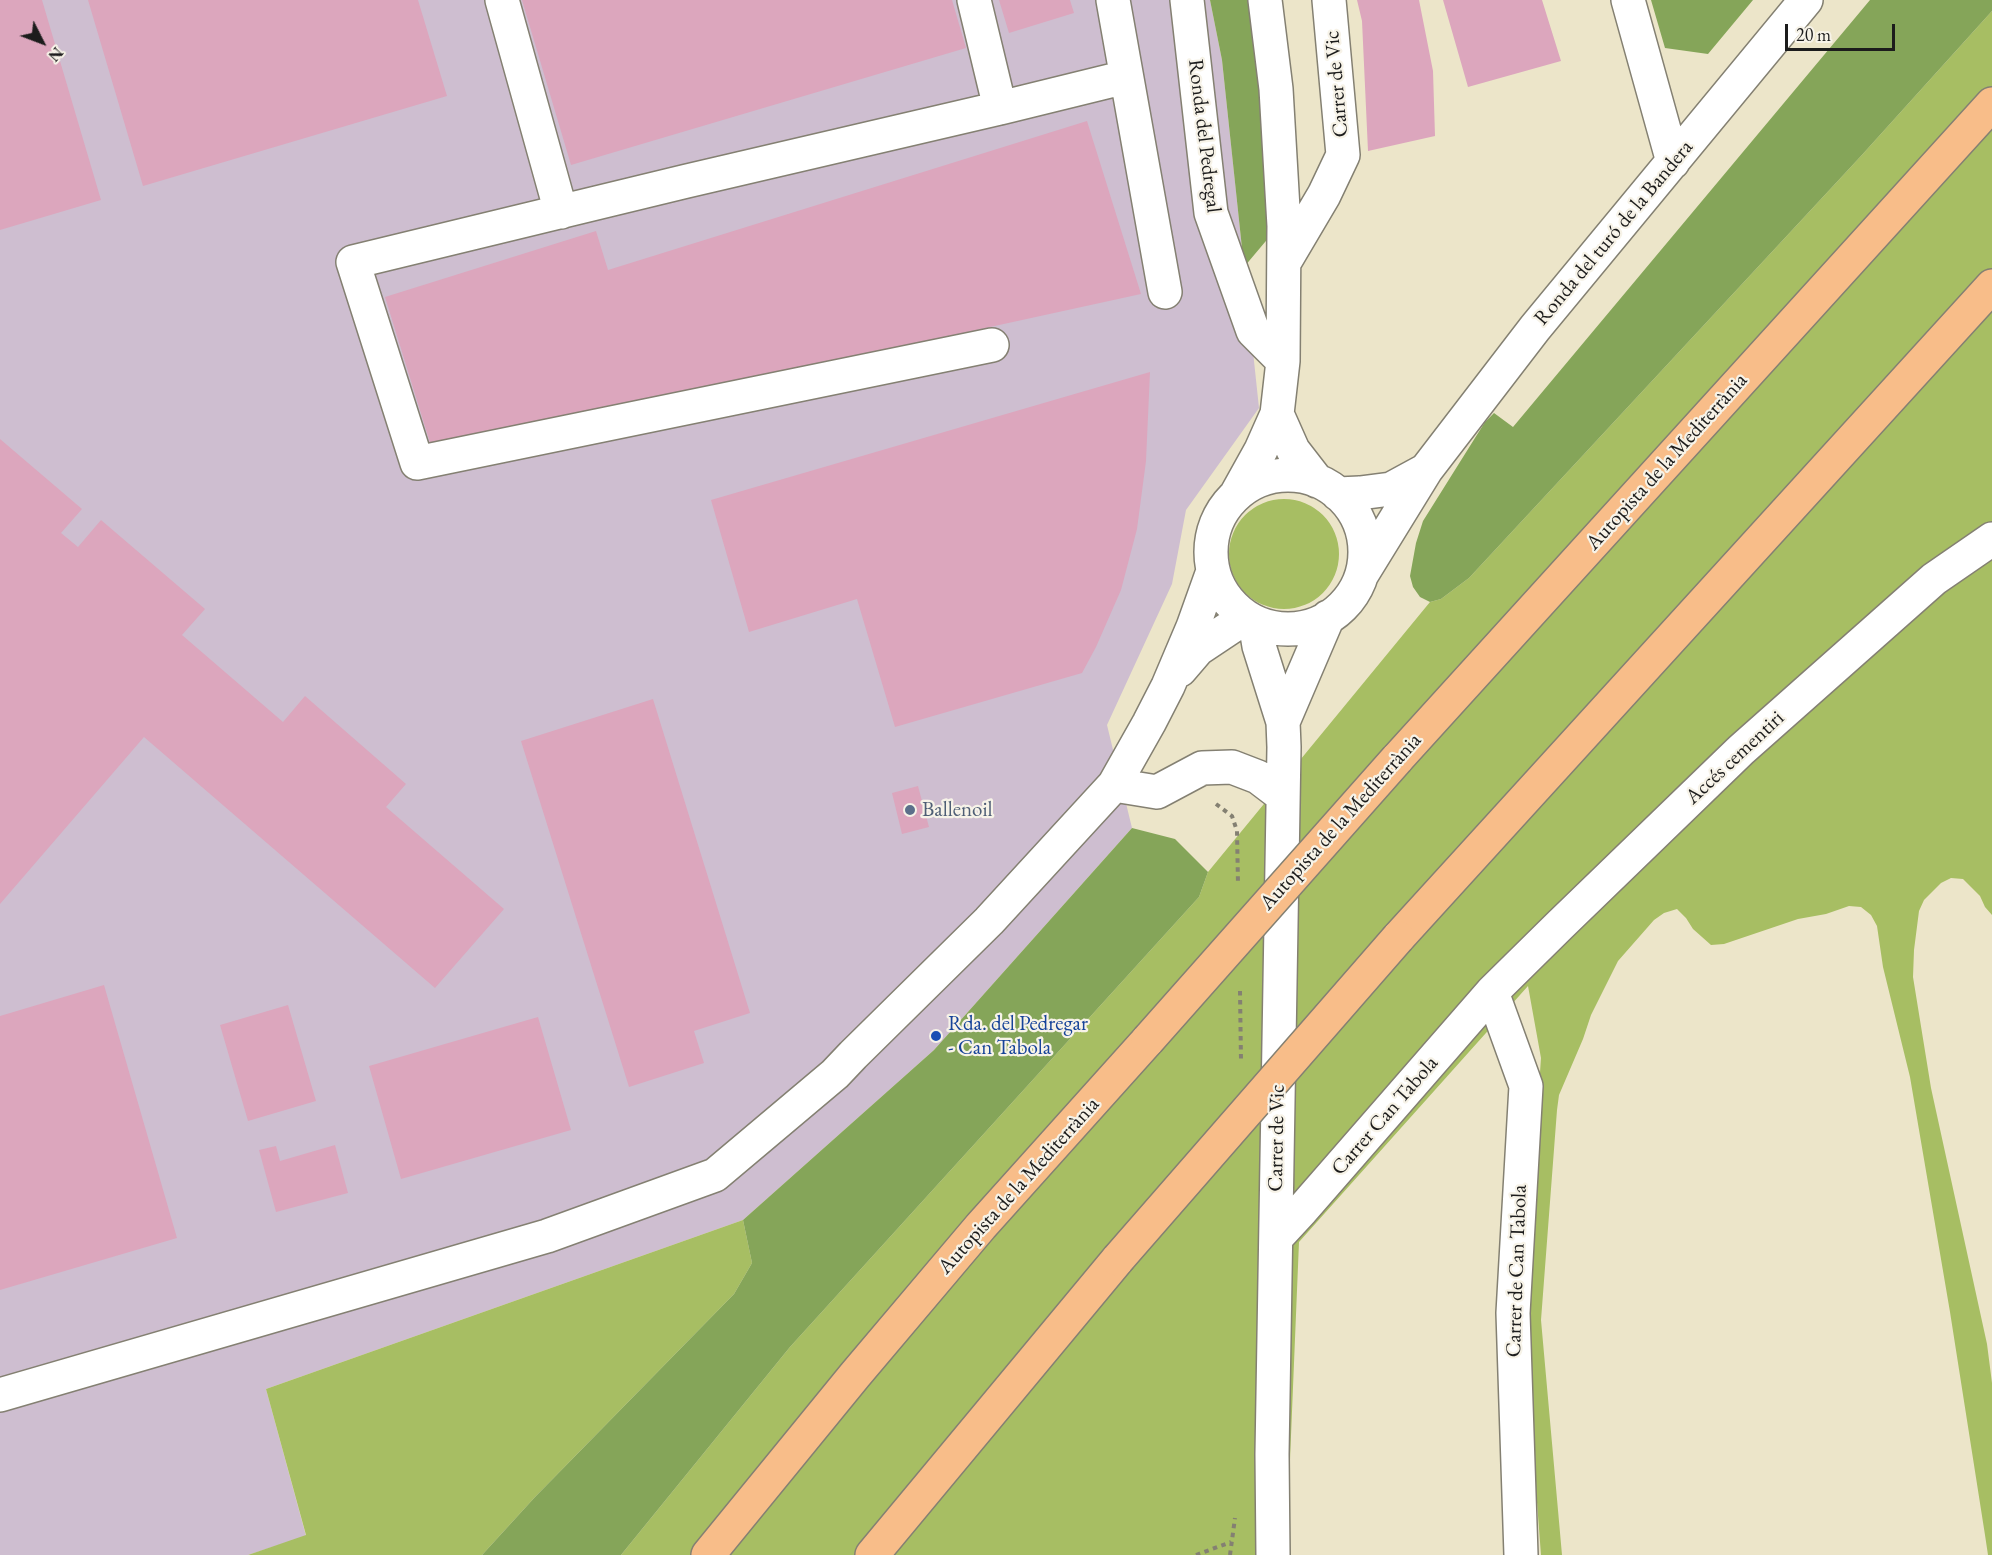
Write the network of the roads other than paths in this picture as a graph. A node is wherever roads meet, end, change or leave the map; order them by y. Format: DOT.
graph roads {
  1 [pos="502,0"];
  2 [pos="974,0"];
  3 [pos="1113,0"];
  4 [pos="1187,0"];
  5 [pos="1265,0"];
  6 [pos="1329,0"];
  7 [pos="1628,0"];
  8 [pos="1806,0"];
  9 [pos="1126,77"];
  10 [pos="1992,104"];
  11 [pos="1000,108"];
  12 [pos="1673,162"];
  13 [pos="561,212"];
  14 [pos="1285,261"];
  15 [pos="1992,286"];
  16 [pos="1165,292"];
  17 [pos="992,345"];
  18 [pos="1283,361"];
  19 [pos="1277,414"];
  20 [pos="1426,470"];
  21 [pos="1328,487"];
  22 [pos="1236,495"];
  23 [pos="1992,539"];
  24 [pos="1213,571"];
  25 [pos="1362,574"];
  26 [pos="1328,617"];
  27 [pos="1251,620"];
  28 [pos="1168,686"];
  29 [pos="1283,722"];
  30 [pos="1114,785"];
  31 [pos="1283,796"];
  32 [pos="1492,992"];
  33 [pos="1276,1238"];
  34 [pos="0,1395"];
  35 [pos="1259,1550"];
  36 [pos="708,1555"];
  37 [pos="872,1555"];
  38 [pos="1521,1555"];
  1 -- 13 [label="street"];
  2 -- 11 [label="street"];
  3 -- 9 [label="street"];
  4 -- 18 [label="street, Ronda del Pedregal"];
  5 -- 14 [label="street, Carrer de Vic"];
  6 -- 14 [label="street, Carrer de Vic"];
  7 -- 12 [label="street"];
  8 -- 12 [label="street, Ronda del turó de la Bandera"];
  9 -- 11 [label="street"];
  9 -- 16 [label="street"];
  10 -- 36 [label="highway, Autopista de la Mediterrània, bridge"];
  11 -- 13 [label="street"];
  12 -- 20 [label="street, Ronda del turó de la Bandera"];
  13 -- 17 [label="street"];
  14 -- 18 [label="street, Carrer de Vic"];
  15 -- 37 [label="highway, bridge"];
  18 -- 19 [label="street, Carrer de Vic"];
  19 -- 21 [label="street"];
  19 -- 22 [label="street, Carrer de Vic"];
  20 -- 21 [label="street, Ronda del turó de la Bandera"];
  20 -- 25 [label="street, Ronda del turó de la Bandera"];
  21 -- 22 [label="street"];
  21 -- 25 [label="street"];
  22 -- 24 [label="street"];
  23 -- 32 [label="street, Accés cementiri"];
  24 -- 27 [label="street"];
  24 -- 28 [label="street"];
  25 -- 26 [label="street"];
  26 -- 27 [label="street"];
  26 -- 29 [label="street, Carrer de Vic"];
  27 -- 28 [label="street"];
  27 -- 29 [label="street, Carrer de Vic"];
  28 -- 30 [label="street"];
  29 -- 31 [label="street, Carrer de Vic"];
  30 -- 31 [label="street"];
  30 -- 34 [label="street"];
  31 -- 33 [label="street, Carrer de Vic"];
  32 -- 33 [label="street, Carrer Can Tabola"];
  32 -- 38 [label="street, Carrer de Can Tabola"];
  33 -- 35 [label="street, Carrer de Vic"];
}
